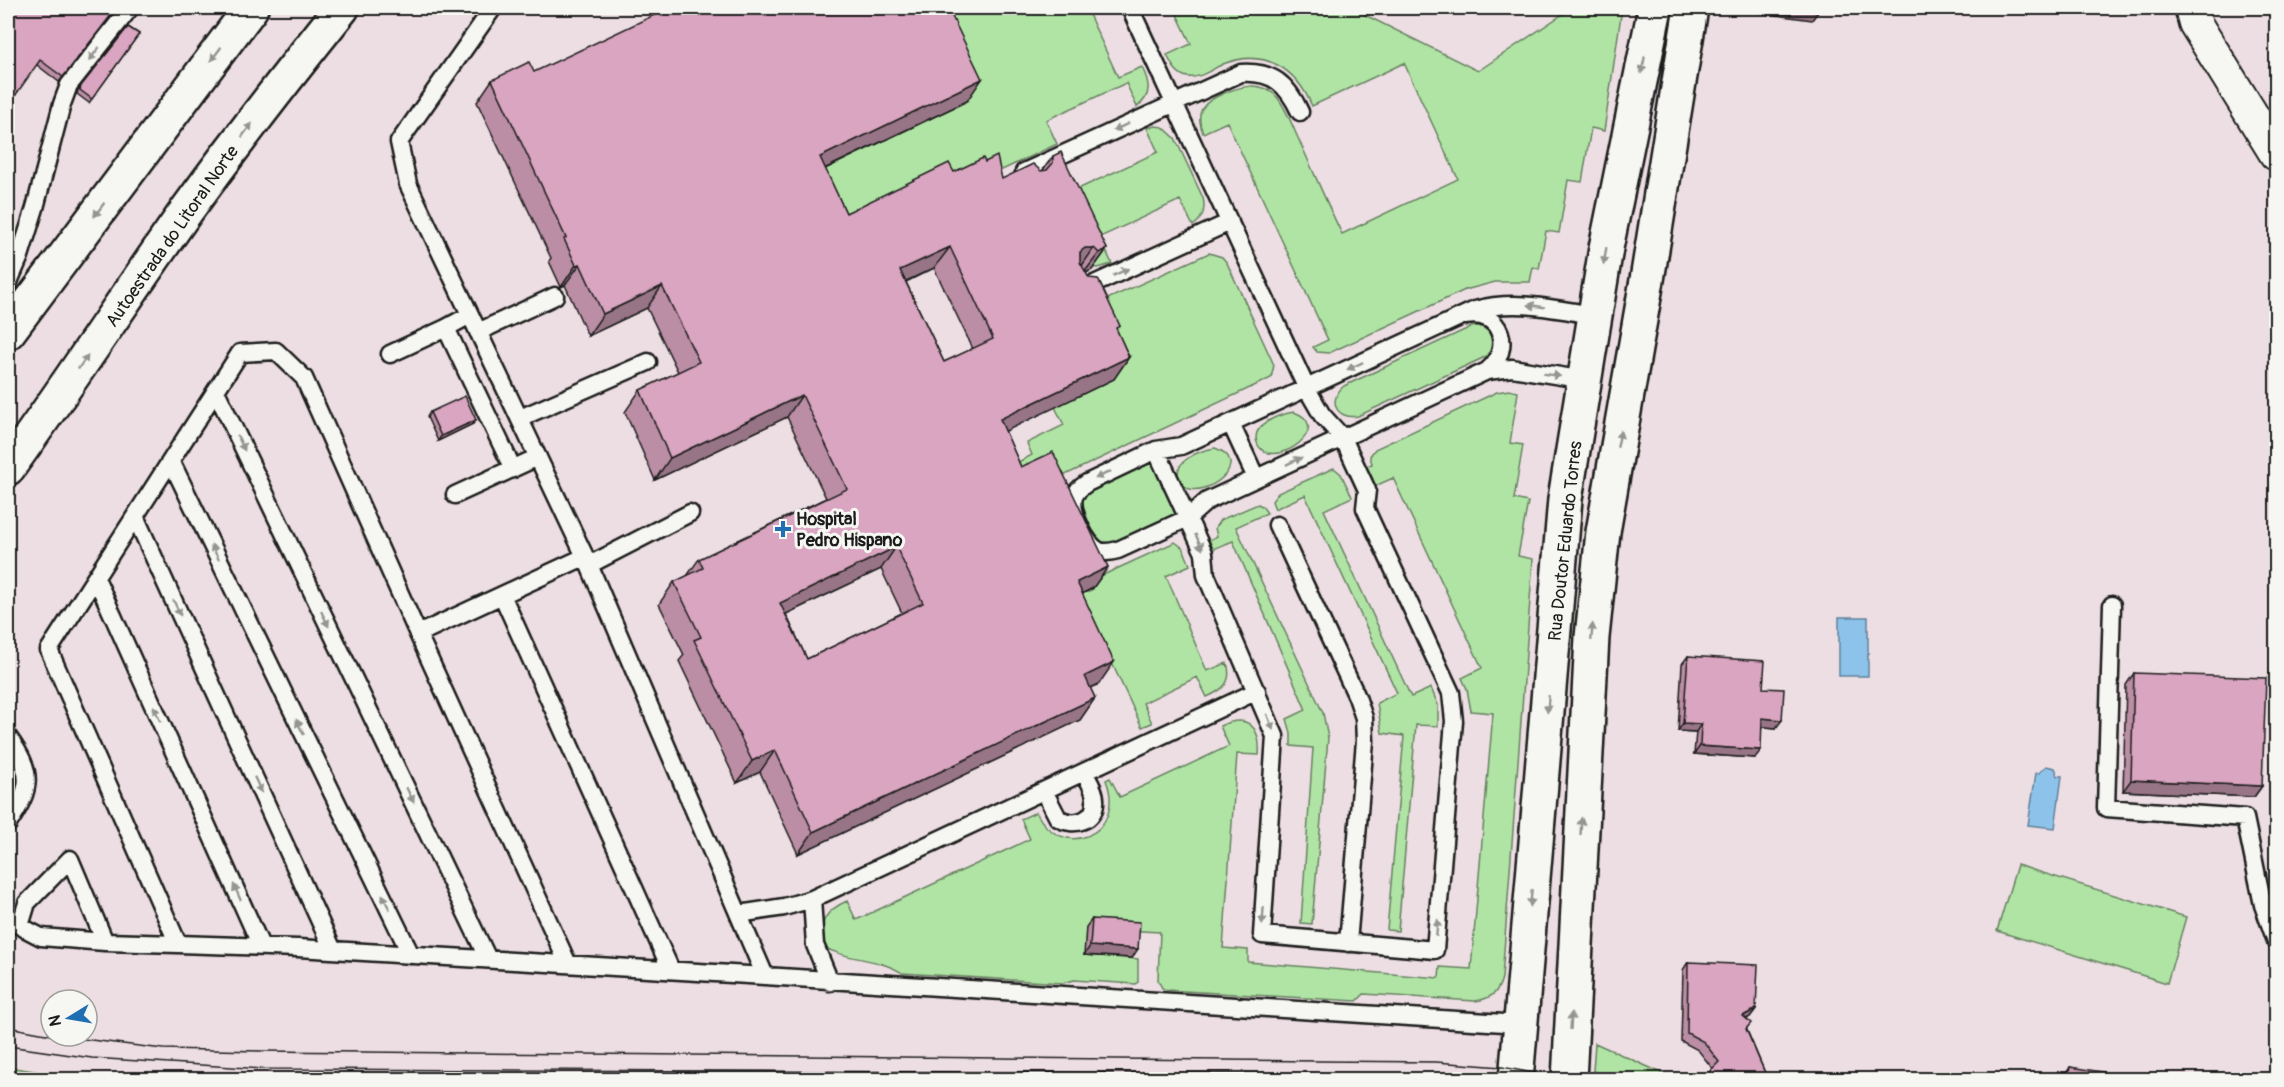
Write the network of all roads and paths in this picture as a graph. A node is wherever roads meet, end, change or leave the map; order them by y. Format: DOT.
graph roads {
  1 [pos="130,8"];
  2 [pos="251,8"];
  3 [pos="342,8"];
  4 [pos="493,8"];
  5 [pos="1130,8"];
  6 [pos="1654,8"];
  7 [pos="1691,8"];
  8 [pos="2192,8"];
  9 [pos="1174,102"];
  10 [pos="1300,112"];
  11 [pos="2277,154"];
  12 [pos="1028,182"];
  13 [pos="1230,222"];
  14 [pos="1074,279"];
  15 [pos="8,284"];
  16 [pos="555,296"];
  17 [pos="470,315"];
  18 [pos="1594,315"];
  19 [pos="1461,317"];
  20 [pos="446,328"];
  21 [pos="8,332"];
  22 [pos="478,332"];
  23 [pos="390,354"];
  24 [pos="648,362"];
  25 [pos="1487,371"];
  26 [pos="1585,380"];
  27 [pos="1307,388"];
  28 [pos="216,391"];
  29 [pos="50,410"];
  30 [pos="520,418"];
  31 [pos="1231,424"];
  32 [pos="1343,438"];
  33 [pos="1156,450"];
  34 [pos="538,457"];
  35 [pos="171,461"];
  36 [pos="8,468"];
  37 [pos="513,469"];
  38 [pos="1256,478"];
  39 [pos="8,488"];
  40 [pos="455,495"];
  41 [pos="690,513"];
  42 [pos="135,516"];
  43 [pos="1188,518"];
  44 [pos="1277,525"];
  45 [pos="586,561"];
  46 [pos="96,578"];
  47 [pos="502,595"];
  48 [pos="2112,605"];
  49 [pos="418,634"];
  50 [pos="1257,692"];
  51 [pos="8,737"];
  52 [pos="1084,772"];
  53 [pos="1044,791"];
  54 [pos="8,824"];
  55 [pos="812,900"];
  56 [pos="739,914"];
  57 [pos="2277,941"];
  58 [pos="105,942"];
  59 [pos="1348,943"];
  60 [pos="178,944"];
  61 [pos="261,946"];
  62 [pos="333,950"];
  63 [pos="411,955"];
  64 [pos="488,959"];
  65 [pos="568,964"];
  66 [pos="671,970"];
  67 [pos="765,976"];
  68 [pos="830,982"];
  69 [pos="1520,1024"];
  70 [pos="1516,1080"];
  71 [pos="1569,1080"];
  1 -- 15 [label="lane, one-way"];
  2 -- 21 [label="main road, one-way"];
  29 -- 3 [label="main road, Autoestrada do Litoral Norte, one-way"];
  4 -- 17 [label="lane"];
  5 -- 9 [label="lane"];
  6 -- 18 [label="main road, Rua Doutor Eduardo Torres, one-way"];
  71 -- 7 [label="main road, Rua Doutor Eduardo Torres, one-way"];
  8 -- 11 [label="street"];
  9 -- 10 [label="lane"];
  9 -- 12 [label="lane, one-way"];
  9 -- 13 [label="lane"];
  14 -- 13 [label="lane, one-way"];
  13 -- 27 [label="lane"];
  16 -- 22 [label="lane"];
  17 -- 20 [label="lane"];
  17 -- 22 [label="lane"];
  18 -- 19 [label="lane, one-way"];
  18 -- 26 [label="main road, Rua Doutor Eduardo Torres"];
  19 -- 25 [label="lane"];
  19 -- 27 [label="lane, one-way"];
  20 -- 23 [label="lane"];
  20 -- 37 [label="lane"];
  22 -- 30 [label="lane"];
  24 -- 30 [label="lane"];
  25 -- 26 [label="lane, one-way"];
  25 -- 32 [label="lane"];
  26 -- 69 [label="main road, Rua Doutor Eduardo Torres, one-way"];
  27 -- 31 [label="lane"];
  27 -- 32 [label="lane"];
  28 -- 35 [label="lane"];
  28 -- 49 [label="lane"];
  28 -- 64 [label="lane, one-way"];
  29 -- 36 [label="main road, Autoestrada do Litoral Norte"];
  29 -- 39 [label="lane"];
  30 -- 34 [label="lane"];
  31 -- 33 [label="lane"];
  31 -- 38 [label="lane"];
  38 -- 32 [label="lane, one-way"];
  59 -- 32 [label="lane, one-way"];
  33 -- 43 [label="lane"];
  33 -- 43 [label="lane, one-way"];
  34 -- 37 [label="lane"];
  34 -- 45 [label="lane"];
  35 -- 42 [label="lane"];
  63 -- 35 [label="lane, one-way"];
  37 -- 40 [label="lane"];
  38 -- 43 [label="lane"];
  41 -- 45 [label="lane"];
  42 -- 46 [label="lane"];
  42 -- 62 [label="lane, one-way"];
  43 -- 50 [label="lane, one-way"];
  44 -- 59 [label="lane"];
  45 -- 47 [label="lane"];
  45 -- 56 [label="lane"];
  46 -- 60 [label="lane"];
  61 -- 46 [label="lane, one-way"];
  47 -- 49 [label="lane"];
  47 -- 66 [label="lane"];
  48 -- 57 [label="lane"];
  49 -- 65 [label="lane"];
  50 -- 52 [label="lane"];
  50 -- 59 [label="lane, one-way"];
  51 -- 54 [label="lane"];
  52 -- 53 [label="lane"];
  52 -- 53 [label="lane"];
  53 -- 55 [label="lane"];
  55 -- 56 [label="lane"];
  55 -- 68 [label="lane"];
  56 -- 67 [label="lane"];
  58 -- 58 [label="lane"];
  58 -- 60 [label="lane"];
  60 -- 61 [label="lane"];
  61 -- 62 [label="lane"];
  62 -- 63 [label="lane"];
  63 -- 64 [label="lane"];
  64 -- 65 [label="lane"];
  65 -- 66 [label="lane"];
  66 -- 67 [label="lane"];
  67 -- 68 [label="lane"];
  68 -- 69 [label="lane"];
  69 -- 70 [label="main road, Rua Doutor Eduardo Torres"];
}
